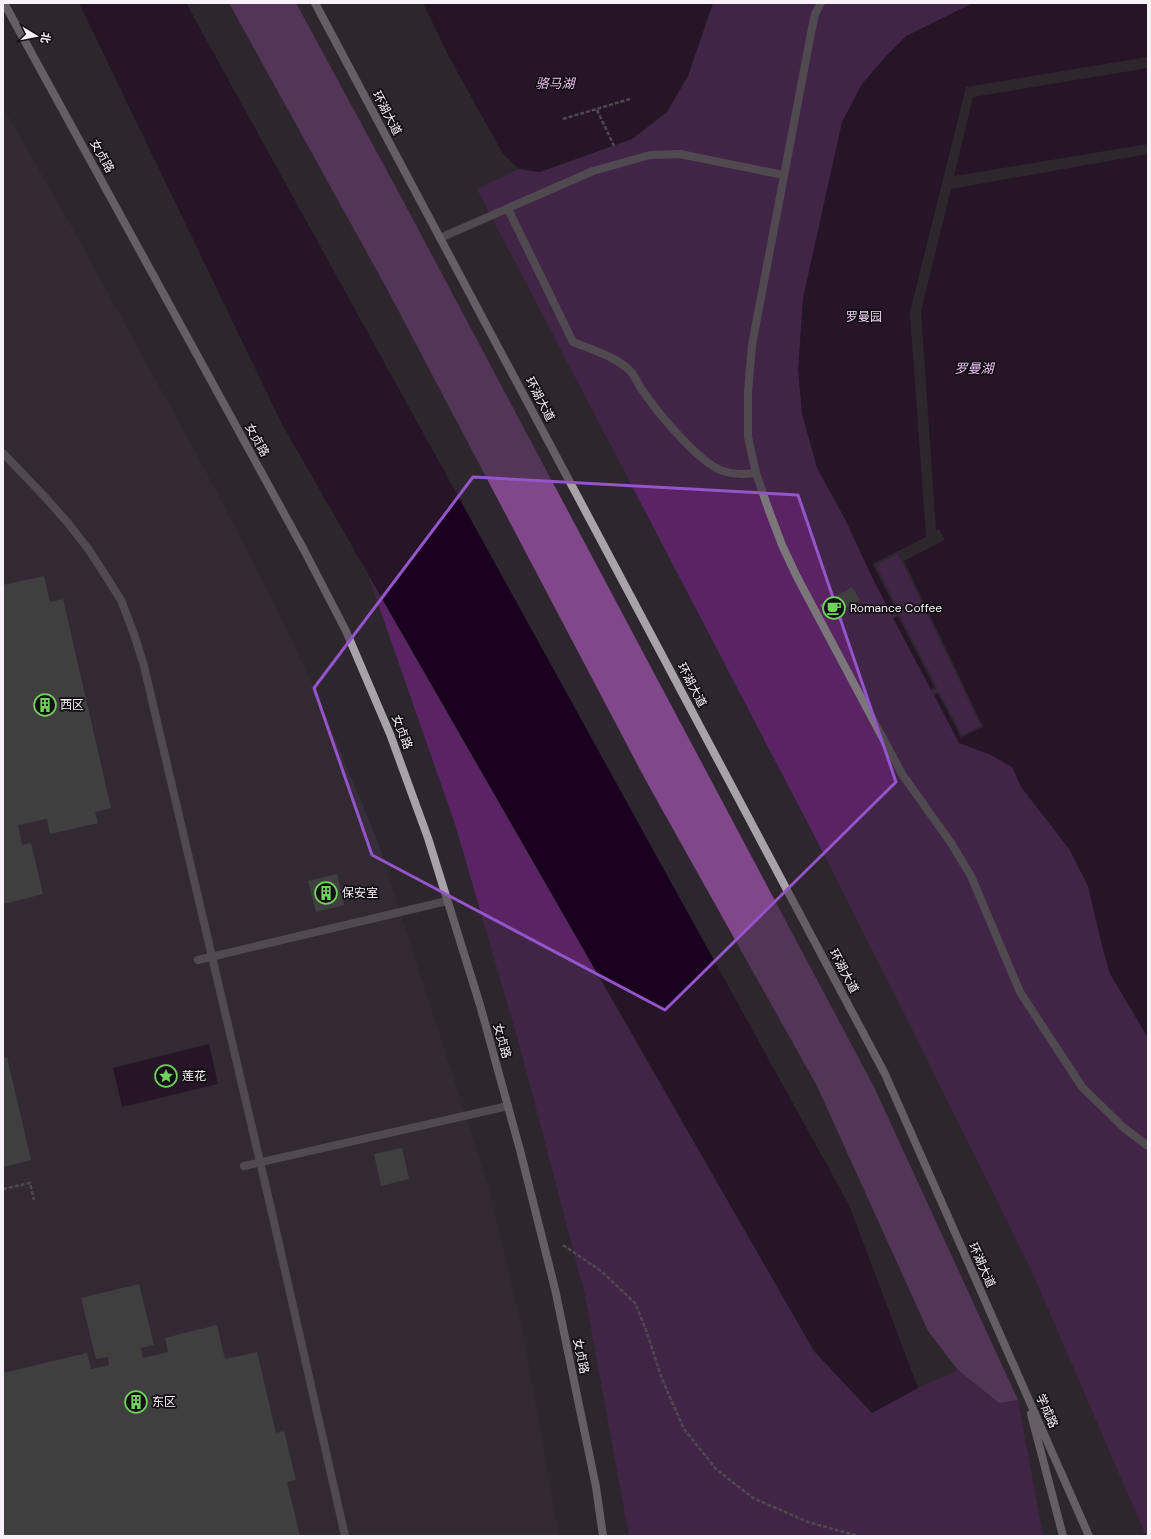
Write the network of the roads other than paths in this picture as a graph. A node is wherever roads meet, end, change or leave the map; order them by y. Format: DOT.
graph roads {
  1 [pos="4,3"];
  2 [pos="315,3"];
  3 [pos="821,3"];
  4 [pos="784,175"];
  5 [pos="508,209"];
  6 [pos="440,238"];
  7 [pos="3,453"];
  8 [pos="756,473"];
  9 [pos="447,901"];
  10 [pos="212,956"];
  11 [pos="198,960"];
  12 [pos="508,1106"];
  13 [pos="1148,1146"];
  14 [pos="260,1162"];
  15 [pos="244,1166"];
  16 [pos="1024,1390"];
  17 [pos="345,1536"];
  18 [pos="603,1536"];
  19 [pos="1063,1536"];
  20 [pos="1089,1536"];
  1 -- 9 [label="main road, 女贞路"];
  2 -- 6 [label="main road, 环湖大道"];
  3 -- 4 [label="lane"];
  4 -- 5 [label="lane"];
  4 -- 8 [label="lane"];
  5 -- 6 [label="lane"];
  5 -- 8 [label="lane"];
  6 -- 16 [label="main road, 环湖大道"];
  7 -- 10 [label="lane"];
  8 -- 13 [label="lane"];
  9 -- 10 [label="lane"];
  9 -- 12 [label="main road, 女贞路"];
  10 -- 11 [label="lane"];
  10 -- 14 [label="lane"];
  12 -- 14 [label="lane"];
  12 -- 18 [label="main road, 女贞路"];
  14 -- 15 [label="lane"];
  14 -- 17 [label="lane"];
  16 -- 19 [label="main road, 学成路"];
  16 -- 20 [label="main road, 学成路"];
}
